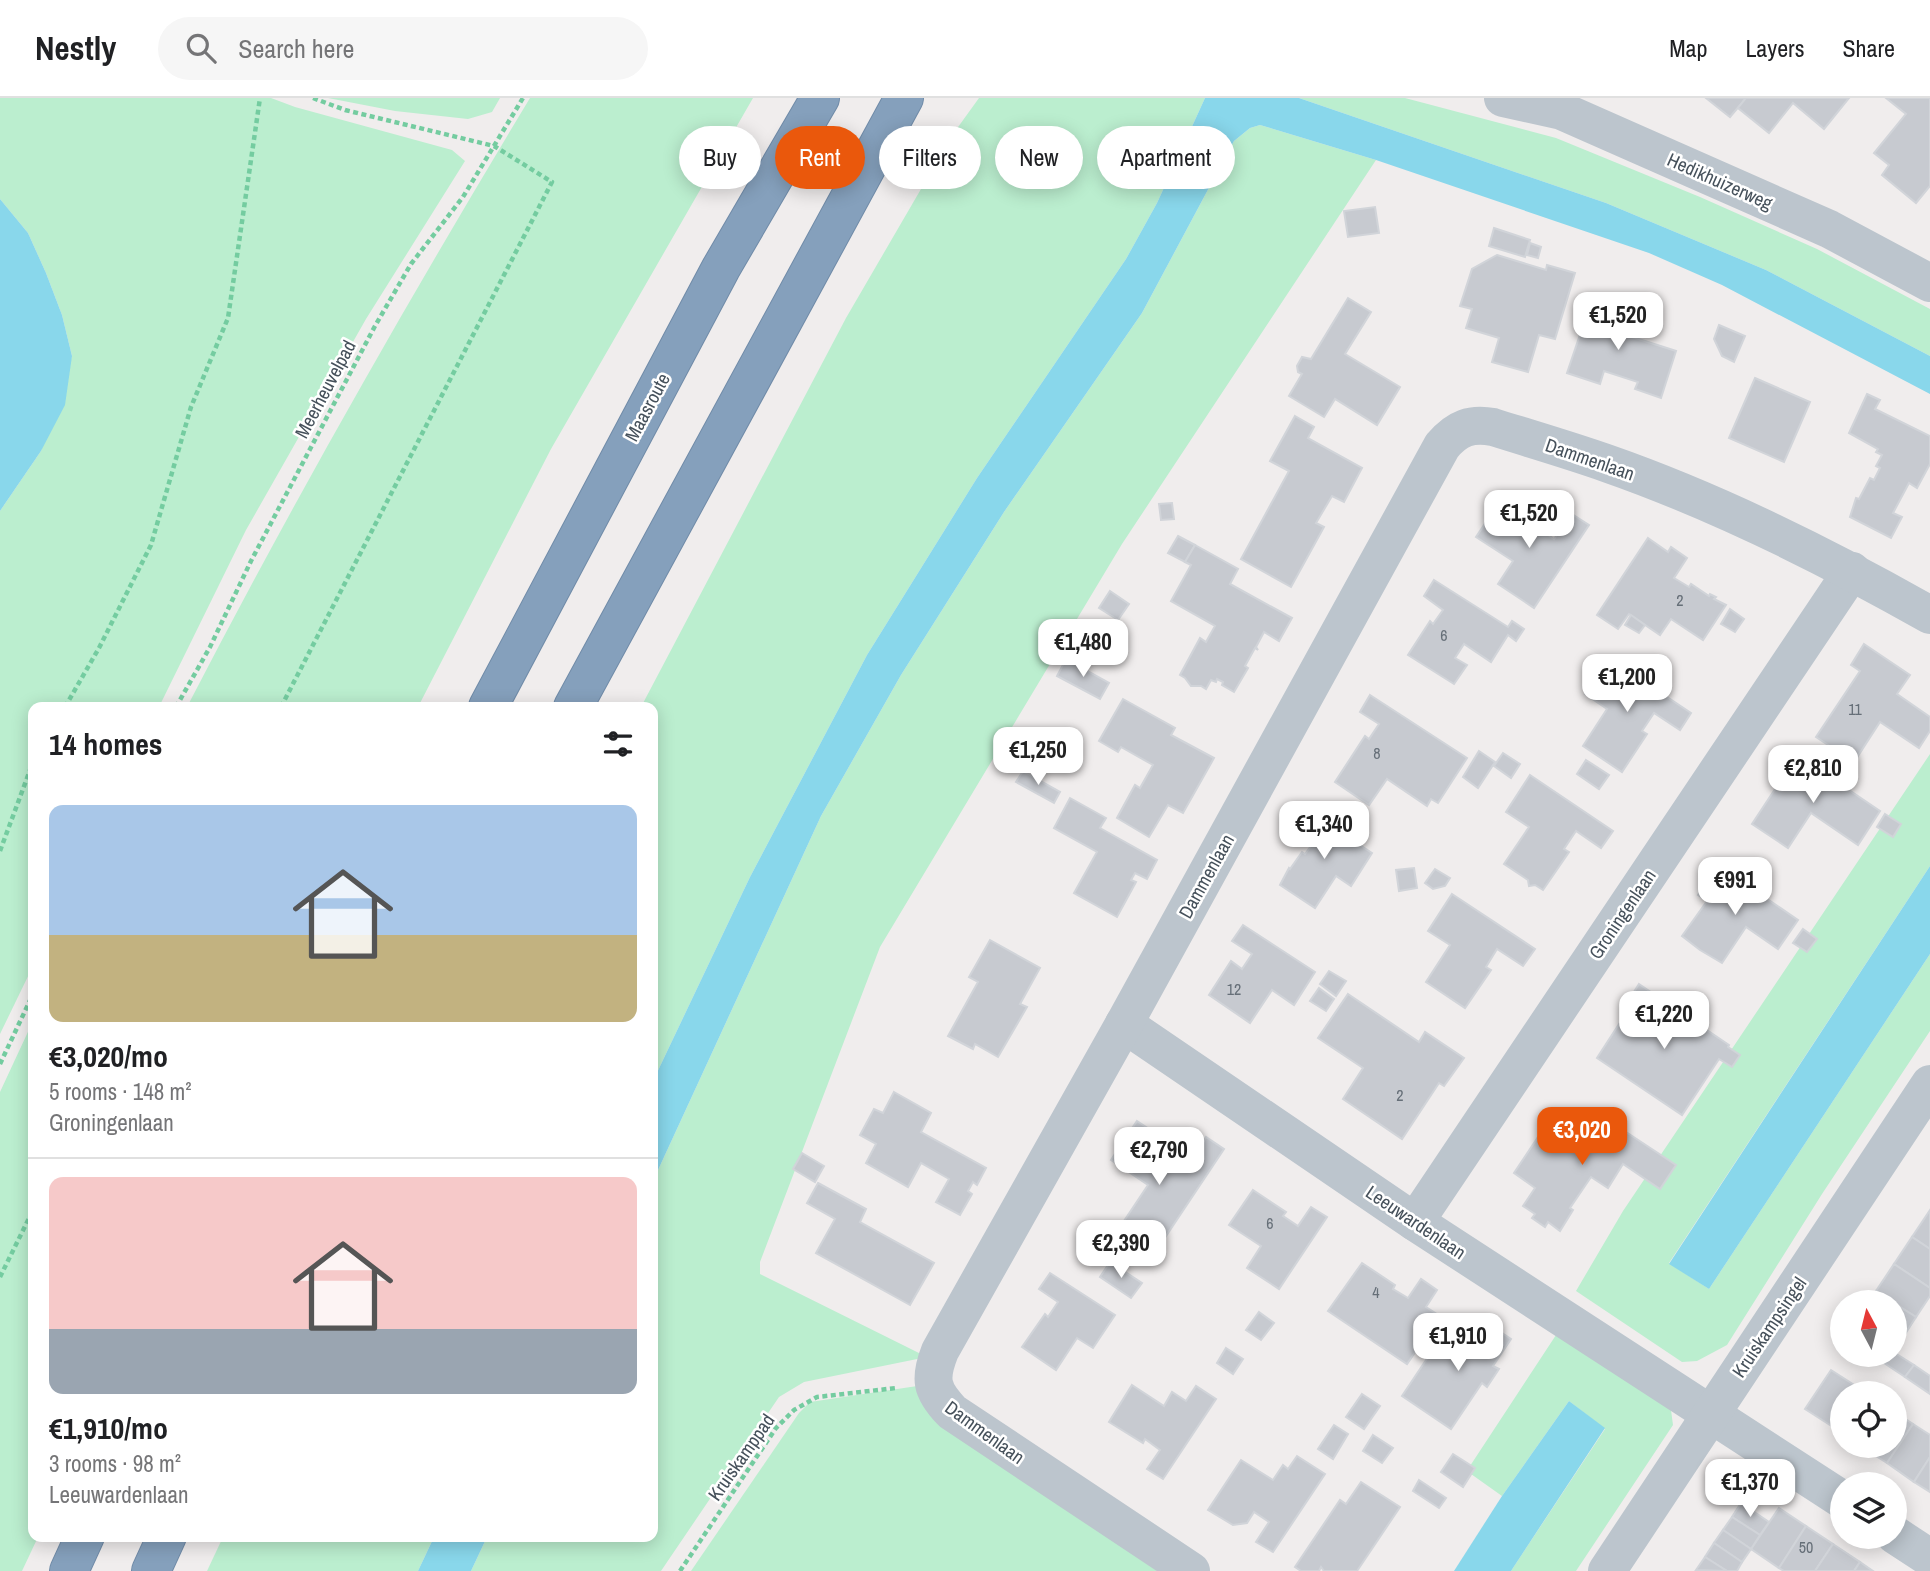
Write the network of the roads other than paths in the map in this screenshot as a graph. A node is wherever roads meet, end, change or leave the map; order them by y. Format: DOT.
graph roads {
  1 [pos="904,98"];
  2 [pos="925,98"];
  3 [pos="1503,98"];
  4 [pos="816,102"];
  5 [pos="876,148"];
  6 [pos="1930,283"];
  7 [pos="1852,571"];
  8 [pos="1930,615"];
  9 [pos="491,702"];
  10 [pos="576,702"];
  11 [pos="1124,1024"];
  12 [pos="1930,1084"];
  13 [pos="1415,1222"];
  14 [pos="1712,1413"];
  15 [pos="1830,1491"];
  16 [pos="82,1542"];
  17 [pos="164,1542"];
  18 [pos="1907,1543"];
  19 [pos="1930,1558"];
  20 [pos="69,1571"];
  21 [pos="151,1571"];
  22 [pos="1191,1571"];
  23 [pos="1607,1571"];
  1 -- 5 [label="highway"];
  2 -- 5 [label="highway"];
  3 -- 6 [label="street, Hedikhuizerweg"];
  4 -- 9 [label="highway, Maasroute"];
  5 -- 10 [label="highway"];
  7 -- 8 [label="street, Dammenlaan"];
  7 -- 11 [label="street, Dammenlaan"];
  7 -- 13 [label="street, Groningenlaan"];
  11 -- 13 [label="street, Leeuwardenlaan"];
  11 -- 22 [label="street, Dammenlaan"];
  12 -- 14 [label="street, Kruiskampsingel"];
  13 -- 14 [label="street, Leeuwardenlaan"];
  14 -- 15 [label="street, Leeuwardenlaan"];
  14 -- 23 [label="street, Kruiskampsingel"];
  16 -- 20 [label="highway"];
  17 -- 21 [label="highway"];
  18 -- 19 [label="street"];
}
